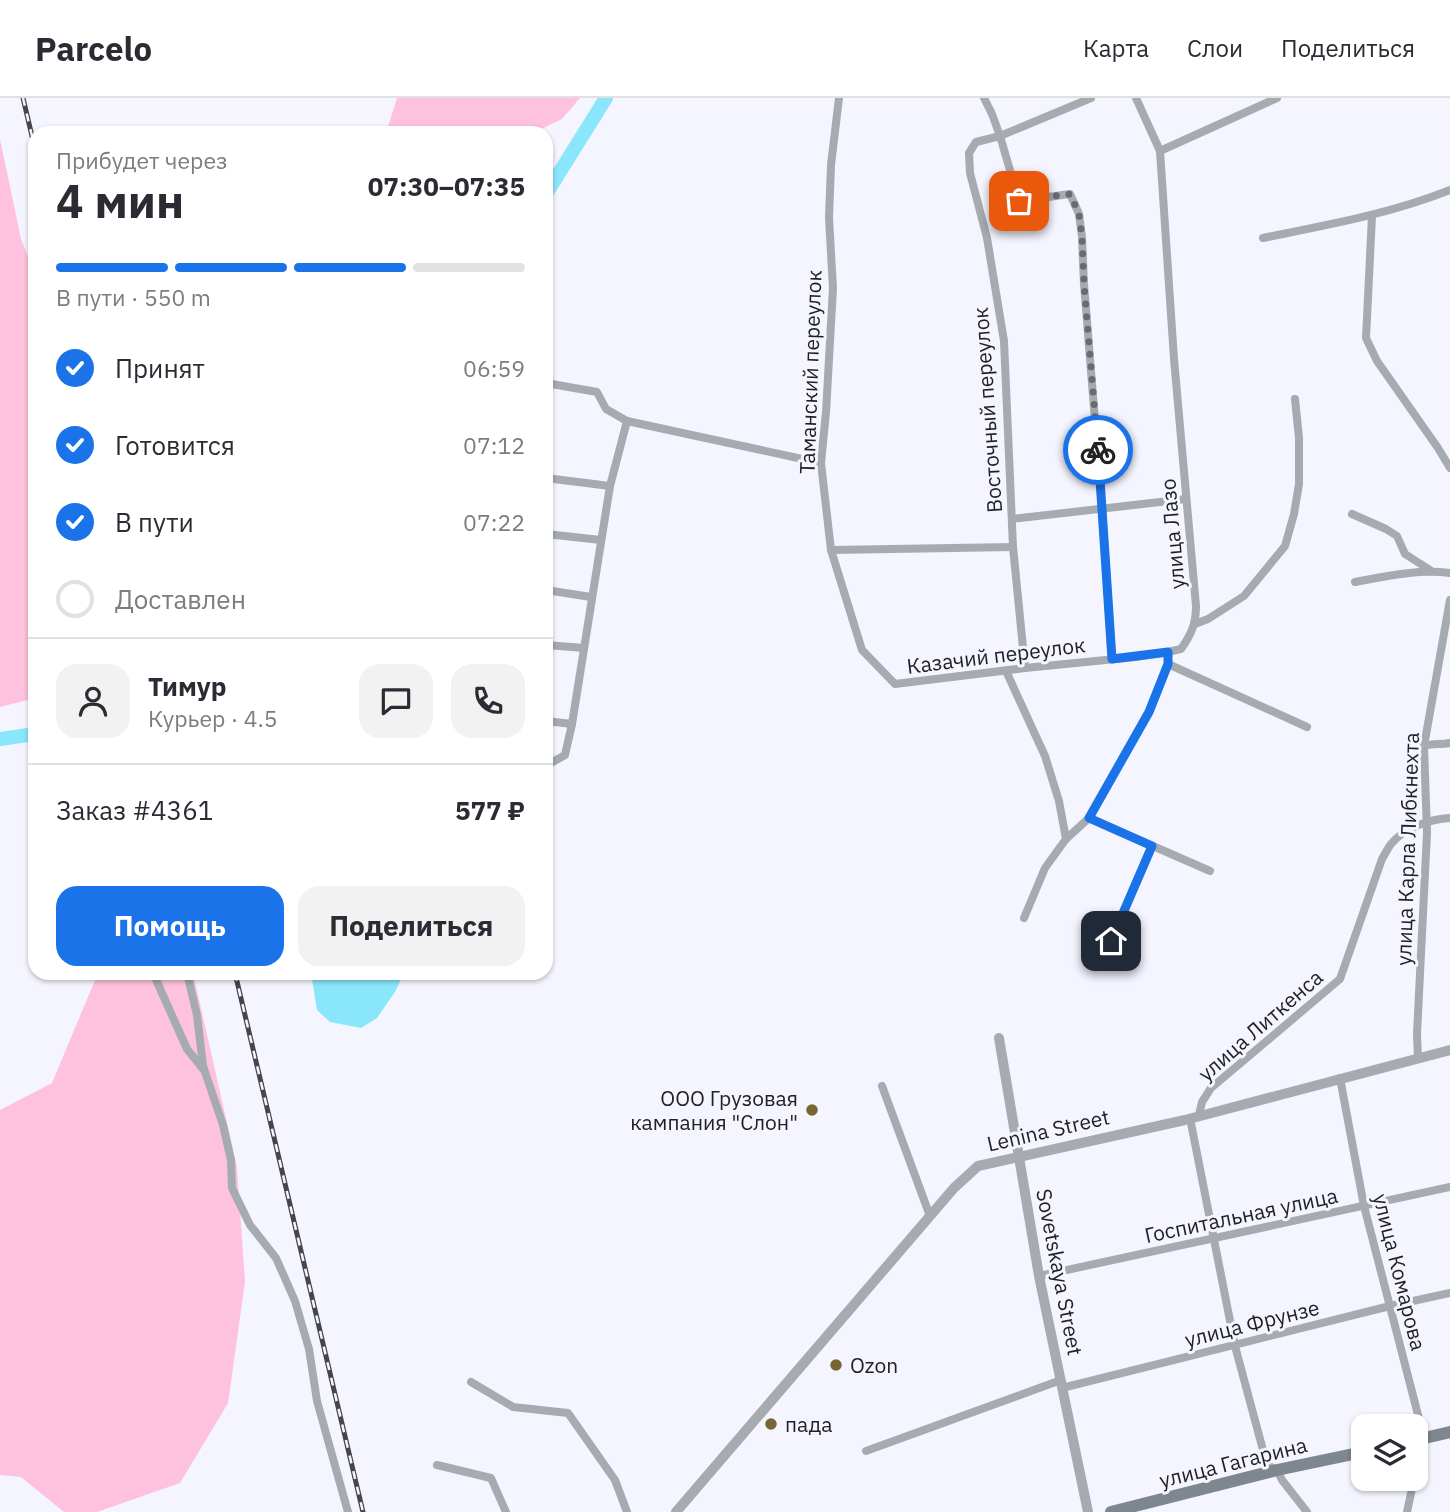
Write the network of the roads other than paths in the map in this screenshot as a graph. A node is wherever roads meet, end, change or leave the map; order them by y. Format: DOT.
graph roads {
  1 [pos="839,98"];
  2 [pos="1091,98"];
  3 [pos="1136,98"];
  4 [pos="1277,98"];
  5 [pos="986,99"];
  6 [pos="1000,136"];
  7 [pos="1160,151"];
  8 [pos="1450,190"];
  9 [pos="1372,216"];
  10 [pos="1263,238"];
  11 [pos="553,384"];
  12 [pos="1295,399"];
  13 [pos="627,421"];
  14 [pos="821,463"];
  15 [pos="1450,468"];
  16 [pos="553,479"];
  17 [pos="610,486"];
  18 [pos="1186,499"];
  19 [pos="1102,508"];
  20 [pos="1352,514"];
  21 [pos="1012,519"];
  22 [pos="553,535"];
  23 [pos="601,540"];
  24 [pos="1013,547"];
  25 [pos="831,550"];
  26 [pos="1430,570"];
  27 [pos="1450,573"];
  28 [pos="1355,582"];
  29 [pos="553,591"];
  30 [pos="591,597"];
  31 [pos="1450,600"];
  32 [pos="1195,624"];
  33 [pos="553,646"];
  34 [pos="584,648"];
  35 [pos="1168,652"];
  36 [pos="1112,659"];
  37 [pos="1168,664"];
  38 [pos="1025,668"];
  39 [pos="1006,671"];
  40 [pos="553,721"];
  41 [pos="572,724"];
  42 [pos="1307,727"];
  43 [pos="1450,743"];
  44 [pos="1424,746"];
  45 [pos="553,762"];
  46 [pos="1089,818"];
  47 [pos="1450,818"];
  48 [pos="1426,823"];
  49 [pos="1066,839"];
  50 [pos="1152,846"];
  51 [pos="1210,871"];
  52 [pos="1024,918"];
  53 [pos="1101,964"];
  54 [pos="156,980"];
  55 [pos="189,980"];
  56 [pos="999,1038"];
  57 [pos="1450,1050"];
  58 [pos="1418,1059"];
  59 [pos="204,1069"];
  60 [pos="1340,1078"];
  61 [pos="882,1086"];
  62 [pos="1194,1117"];
  63 [pos="1019,1156"];
  64 [pos="1450,1187"];
  65 [pos="1364,1206"];
  66 [pos="930,1216"];
  67 [pos="1214,1239"];
  68 [pos="1039,1276"];
  69 [pos="1450,1293"];
  70 [pos="1390,1306"];
  71 [pos="1234,1346"];
  72 [pos="471,1382"];
  73 [pos="1062,1384"];
  74 [pos="1414,1414"];
  75 [pos="1450,1432"];
  76 [pos="1428,1437"];
  77 [pos="866,1451"];
  78 [pos="1351,1455"];
  79 [pos="437,1465"];
  80 [pos="1277,1470"];
  81 [pos="1411,1491"];
  82 [pos="348,1512"];
  83 [pos="506,1512"];
  84 [pos="627,1512"];
  85 [pos="676,1512"];
  86 [pos="1087,1512"];
  87 [pos="1111,1512"];
  88 [pos="1307,1512"];
  89 [pos="1407,1512"];
  1 -- 14 [label="street, Таманский переулок"];
  2 -- 6 [label="street"];
  3 -- 7 [label="street, улица Лазо"];
  4 -- 7 [label="street"];
  5 -- 6 [label="street"];
  6 -- 19 [label="street"];
  6 -- 21 [label="street, Восточный переулок"];
  7 -- 18 [label="street, улица Лазо"];
  8 -- 9 [label="street"];
  9 -- 10 [label="street"];
  9 -- 15 [label="street"];
  11 -- 13 [label="street"];
  12 -- 32 [label="street"];
  13 -- 14 [label="street"];
  13 -- 17 [label="street"];
  14 -- 25 [label="street, Таманский переулок"];
  16 -- 17 [label="street"];
  17 -- 23 [label="street"];
  18 -- 19 [label="street"];
  18 -- 32 [label="street, улица Лазо"];
  19 -- 21 [label="street"];
  19 -- 36 [label="street"];
  20 -- 26 [label="street"];
  21 -- 24 [label="street, Восточный переулок"];
  22 -- 23 [label="street"];
  23 -- 30 [label="street"];
  24 -- 25 [label="street"];
  24 -- 38 [label="street, Восточный переулок"];
  25 -- 39 [label="street, Казачий переулок"];
  26 -- 27 [label="street"];
  26 -- 28 [label="street"];
  29 -- 30 [label="street"];
  30 -- 34 [label="street"];
  31 -- 44 [label="street, улица Карла Либкнехта"];
  32 -- 35 [label="street"];
  33 -- 34 [label="street"];
  34 -- 41 [label="street"];
  35 -- 36 [label="street, Казачий переулок"];
  35 -- 37 [label="street"];
  36 -- 38 [label="street, Казачий переулок"];
  37 -- 42 [label="street"];
  37 -- 46 [label="street"];
  38 -- 39 [label="street, Казачий переулок"];
  39 -- 49 [label="street"];
  40 -- 41 [label="street"];
  41 -- 45 [label="street"];
  43 -- 44 [label="street"];
  44 -- 48 [label="street, улица Карла Либкнехта"];
  46 -- 49 [label="street"];
  46 -- 50 [label="street"];
  47 -- 48 [label="street, улица Литкенса"];
  48 -- 58 [label="street, улица Карла Либкнехта"];
  48 -- 62 [label="street, улица Литкенса"];
  49 -- 52 [label="street"];
  50 -- 51 [label="street"];
  50 -- 53 [label="street"];
  54 -- 59 [label="street"];
  55 -- 59 [label="street"];
  56 -- 63 [label="street, Sovetskaya Street"];
  57 -- 58 [label="street, Lenina Street"];
  58 -- 60 [label="street, Lenina Street"];
  59 -- 82 [label="street"];
  60 -- 62 [label="street, Lenina Street"];
  60 -- 65 [label="street, улица Комарова"];
  61 -- 66 [label="street"];
  62 -- 63 [label="street, Lenina Street"];
  62 -- 67 [label="street"];
  63 -- 66 [label="street, Lenina Street"];
  63 -- 68 [label="street, Sovetskaya Street"];
  64 -- 65 [label="street, Госпитальная улица"];
  65 -- 67 [label="street, Госпитальная улица"];
  65 -- 70 [label="street, улица Комарова"];
  66 -- 85 [label="street, Lenina Street"];
  67 -- 68 [label="street, Госпитальная улица"];
  67 -- 71 [label="street"];
  68 -- 73 [label="street, Sovetskaya Street"];
  69 -- 70 [label="street, улица Фрунзе"];
  70 -- 71 [label="street, улица Фрунзе"];
  70 -- 74 [label="street, улица Комарова"];
  71 -- 73 [label="street, улица Фрунзе"];
  71 -- 80 [label="street"];
  72 -- 84 [label="street"];
  73 -- 77 [label="street, улица Фрунзе"];
  73 -- 86 [label="street, Sovetskaya Street"];
  75 -- 76 [label="main road"];
  78 -- 80 [label="main road, улица Гагарина"];
  79 -- 83 [label="street"];
  80 -- 87 [label="main road, улица Гагарина"];
  80 -- 88 [label="street"];
  81 -- 89 [label="street"];
}
